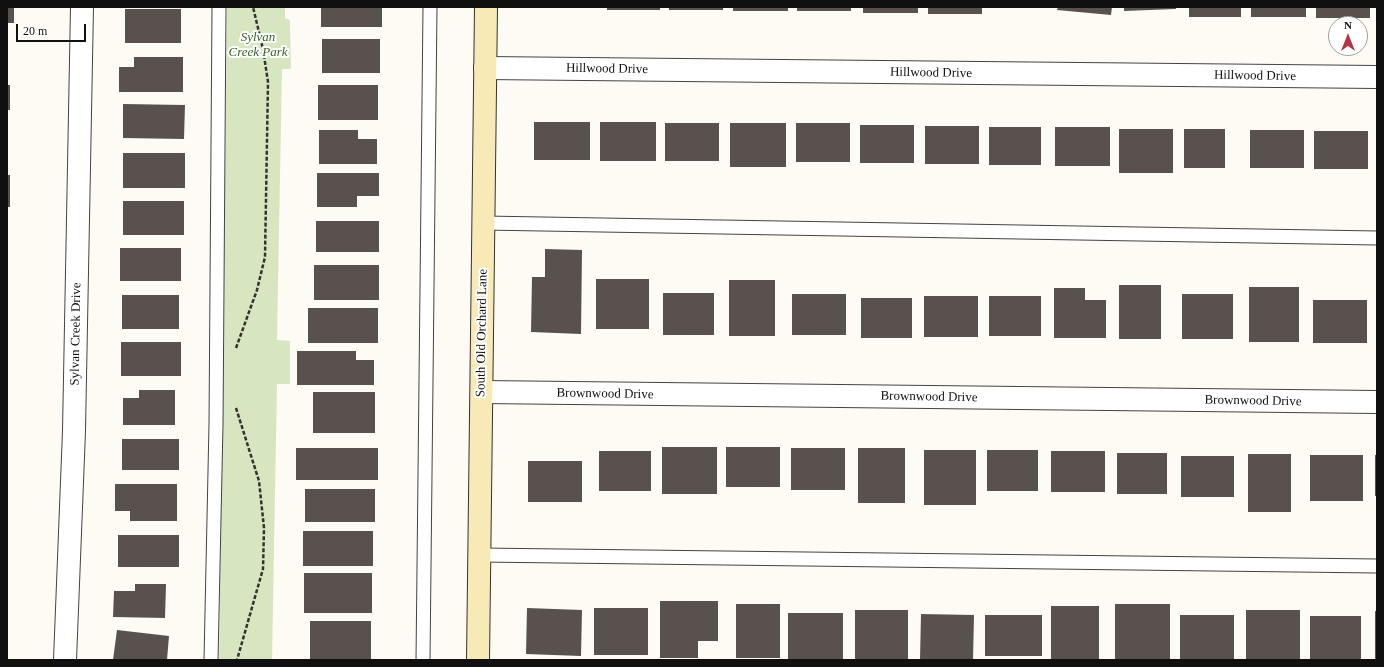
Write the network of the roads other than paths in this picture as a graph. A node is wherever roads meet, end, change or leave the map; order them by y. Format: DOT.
graph roads {
  1 [pos="82,7"];
  2 [pos="219,7"];
  3 [pos="430,7"];
  4 [pos="486,7"];
  5 [pos="485,68"];
  6 [pos="1377,77"];
  7 [pos="484,223"];
  8 [pos="1377,238"];
  9 [pos="482,392"];
  10 [pos="1377,402"];
  11 [pos="480,555"];
  12 [pos="1377,566"];
  13 [pos="65,660"];
  14 [pos="211,660"];
  15 [pos="423,660"];
  16 [pos="478,660"];
  1 -- 13 [label="street, Sylvan Creek Drive"];
  2 -- 14 [label="lane"];
  3 -- 15 [label="lane"];
  4 -- 5 [label="street, South Old Orchard Lane"];
  5 -- 6 [label="street, Hillwood Drive"];
  5 -- 7 [label="street, South Old Orchard Lane"];
  7 -- 8 [label="lane"];
  7 -- 9 [label="street, South Old Orchard Lane"];
  9 -- 10 [label="street, Brownwood Drive"];
  9 -- 11 [label="street, South Old Orchard Lane"];
  11 -- 12 [label="lane"];
  11 -- 16 [label="street, South Old Orchard Lane"];
}
